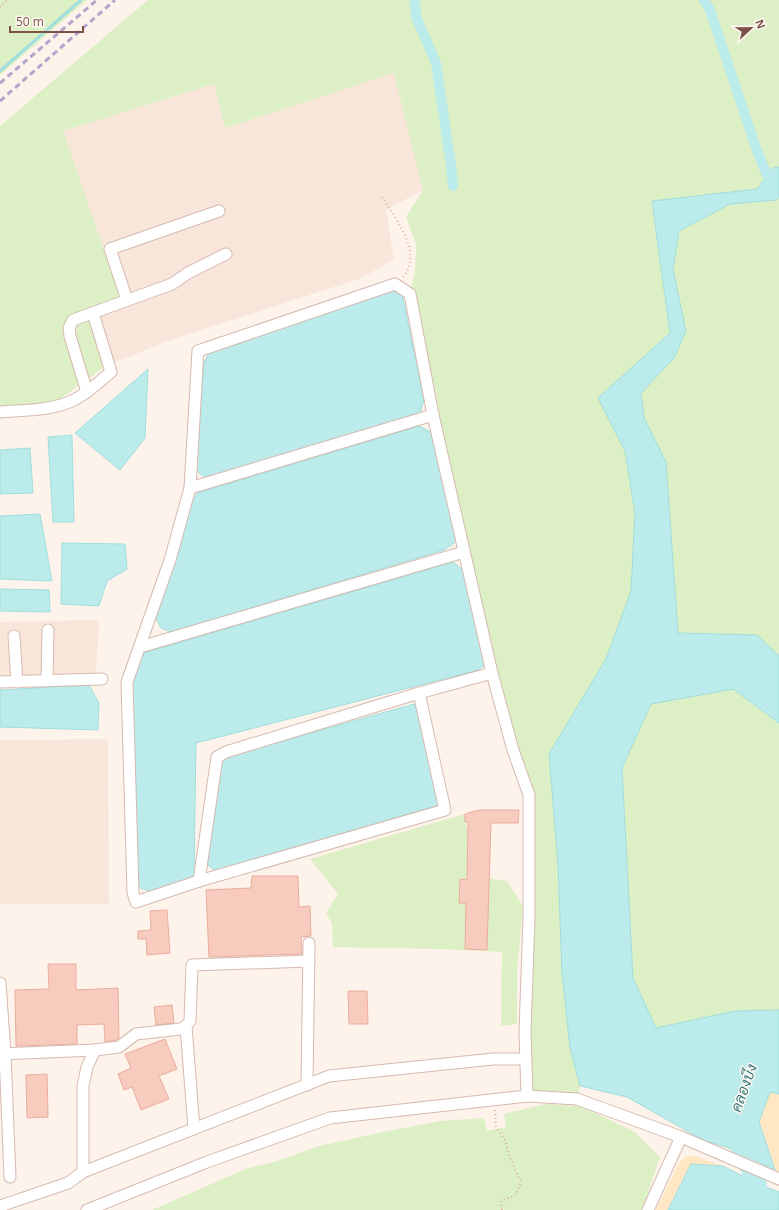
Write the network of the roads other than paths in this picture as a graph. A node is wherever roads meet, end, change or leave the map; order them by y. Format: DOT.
graph roads {
  1 [pos="219,211"];
  2 [pos="226,254"];
  3 [pos="126,300"];
  4 [pos="93,313"];
  5 [pos="87,392"];
  6 [pos="0,412"];
  7 [pos="433,415"];
  8 [pos="190,488"];
  9 [pos="464,552"];
  10 [pos="48,630"];
  11 [pos="14,636"];
  12 [pos="140,647"];
  13 [pos="492,673"];
  14 [pos="102,679"];
  15 [pos="46,681"];
  16 [pos="0,682"];
  17 [pos="17,682"];
  18 [pos="419,692"];
  19 [pos="200,881"];
  20 [pos="310,943"];
  21 [pos="309,961"];
  22 [pos="0,984"];
  23 [pos="186,1026"];
  24 [pos="95,1050"];
  25 [pos="2,1054"];
  26 [pos="526,1059"];
  27 [pos="307,1085"];
  28 [pos="527,1096"];
  29 [pos="194,1129"];
  30 [pos="681,1137"];
  31 [pos="83,1172"];
  32 [pos="10,1177"];
  33 [pos="779,1179"];
  34 [pos="0,1206"];
  35 [pos="87,1210"];
  36 [pos="648,1210"];
  1 -- 3 [label="street"];
  2 -- 3 [label="street"];
  3 -- 4 [label="street"];
  4 -- 5 [label="street"];
  4 -- 5 [label="street"];
  5 -- 6 [label="street"];
  7 -- 8 [label="street"];
  7 -- 8 [label="street"];
  7 -- 9 [label="street"];
  8 -- 12 [label="street"];
  9 -- 12 [label="street"];
  9 -- 13 [label="street"];
  10 -- 15 [label="street"];
  11 -- 17 [label="street"];
  12 -- 19 [label="street"];
  13 -- 18 [label="street"];
  13 -- 26 [label="street"];
  14 -- 15 [label="street"];
  15 -- 17 [label="street"];
  16 -- 17 [label="street"];
  18 -- 19 [label="street"];
  18 -- 19 [label="street"];
  20 -- 21 [label="street"];
  21 -- 23 [label="street"];
  21 -- 27 [label="street"];
  22 -- 25 [label="street"];
  23 -- 24 [label="street"];
  23 -- 29 [label="street"];
  24 -- 25 [label="street"];
  24 -- 31 [label="street"];
  25 -- 32 [label="street"];
  26 -- 27 [label="street"];
  26 -- 28 [label="street"];
  27 -- 29 [label="street"];
  28 -- 30 [label="street"];
  28 -- 35 [label="street"];
  29 -- 31 [label="street"];
  30 -- 33 [label="street"];
  30 -- 36 [label="street"];
  31 -- 34 [label="street"];
}
